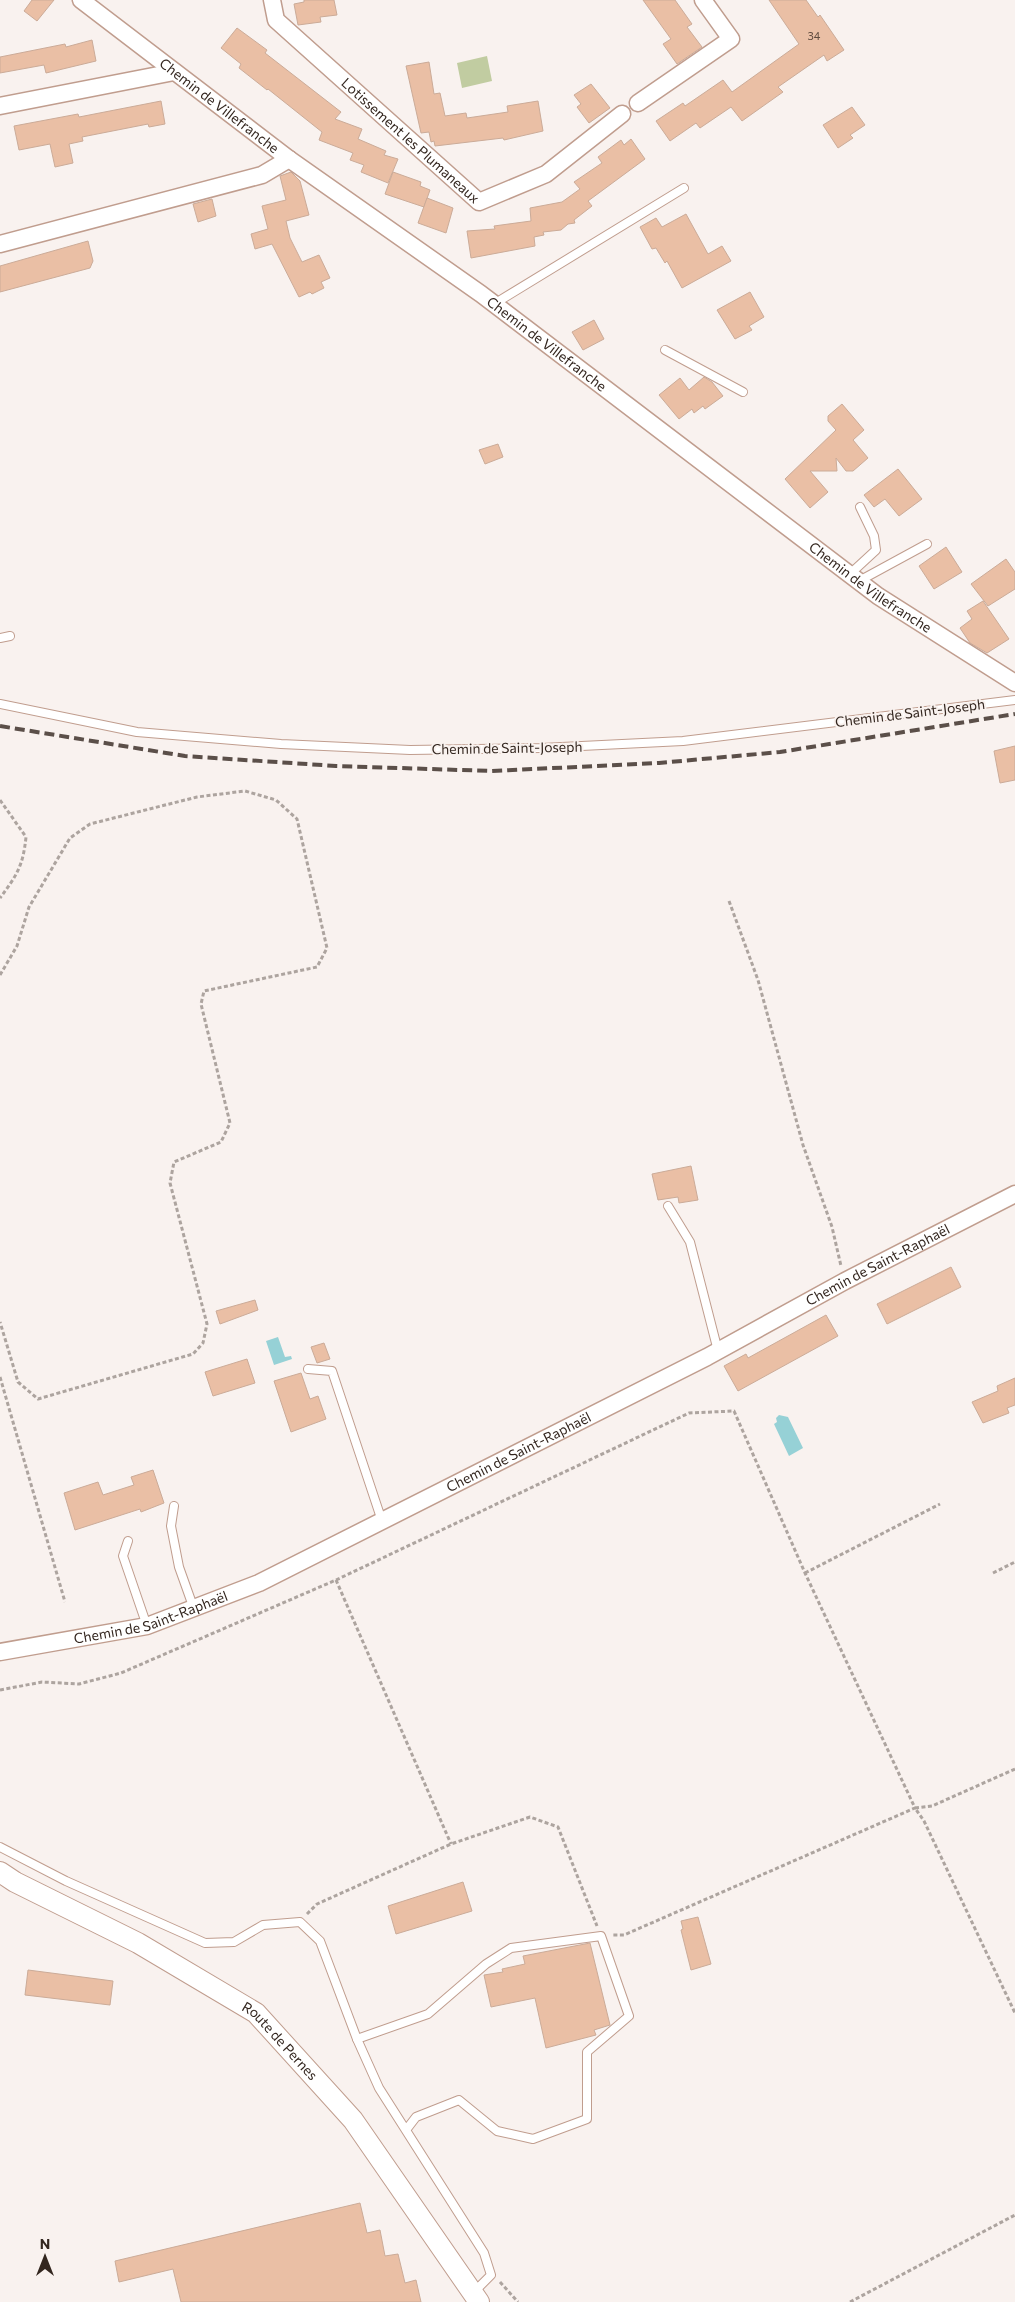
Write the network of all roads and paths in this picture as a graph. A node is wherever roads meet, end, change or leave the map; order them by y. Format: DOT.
graph roads {
  1 [pos="81,0"];
  2 [pos="272,0"];
  3 [pos="703,0"];
  4 [pos="174,72"];
  5 [pos="638,103"];
  6 [pos="0,106"];
  7 [pos="622,114"];
  8 [pos="289,159"];
  9 [pos="684,188"];
  10 [pos="0,244"];
  11 [pos="494,304"];
  12 [pos="665,350"];
  13 [pos="743,392"];
  14 [pos="860,507"];
  15 [pos="927,544"];
  16 [pos="854,578"];
  17 [pos="10,636"];
  18 [pos="0,638"];
  19 [pos="1012,677"];
  20 [pos="1015,700"];
  21 [pos="0,704"];
  22 [pos="0,800"];
  23 [pos="0,898"];
  24 [pos="729,901"];
  25 [pos="0,975"];
  26 [pos="1015,1194"];
  27 [pos="668,1206"];
  28 [pos="845,1281"];
  29 [pos="0,1322"];
  30 [pos="718,1352"];
  31 [pos="308,1369"];
  32 [pos="0,1377"];
  33 [pos="940,1504"];
  34 [pos="174,1506"];
  35 [pos="382,1521"];
  36 [pos="128,1542"];
  37 [pos="1015,1562"];
  38 [pos="804,1573"];
  39 [pos="993,1573"];
  40 [pos="336,1580"];
  41 [pos="66,1602"];
  42 [pos="194,1609"];
  43 [pos="147,1626"];
  44 [pos="0,1652"];
  45 [pos="0,1690"];
  46 [pos="1015,1769"];
  47 [pos="915,1808"];
  48 [pos="451,1844"];
  49 [pos="0,1847"];
  50 [pos="0,1872"];
  51 [pos="300,1922"];
  52 [pos="601,1936"];
  53 [pos="1015,2013"];
  54 [pos="357,2039"];
  55 [pos="406,2130"];
  56 [pos="1015,2214"];
  57 [pos="491,2275"];
  58 [pos="476,2297"];
  59 [pos="518,2302"];
  60 [pos="850,2302"];
  1 -- 4 [label="street, Chemin de Villefranche"];
  2 -- 7 [label="street, Lotissement les Plumaneaux"];
  3 -- 5 [label="street"];
  4 -- 6 [label="street"];
  4 -- 8 [label="street, Chemin de Villefranche"];
  8 -- 10 [label="street"];
  8 -- 11 [label="street, Chemin de Villefranche"];
  9 -- 11 [label="lane"];
  11 -- 16 [label="street, Chemin de Villefranche"];
  12 -- 13 [label="lane"];
  14 -- 16 [label="lane"];
  15 -- 16 [label="lane"];
  16 -- 19 [label="street, Chemin de Villefranche"];
  17 -- 18 [label="lane"];
  20 -- 21 [label="lane, Chemin de Saint-Joseph"];
  22 -- 23 [label="path"];
  24 -- 28 [label="path"];
  25 -- 29 [label="path"];
  26 -- 28 [label="street, Chemin de Saint-Raphaël"];
  27 -- 30 [label="lane"];
  28 -- 30 [label="street, Chemin de Saint-Raphaël"];
  30 -- 35 [label="street, Chemin de Saint-Raphaël"];
  31 -- 35 [label="lane"];
  32 -- 41 [label="path"];
  33 -- 38 [label="path"];
  34 -- 42 [label="lane"];
  35 -- 42 [label="street, Chemin de Saint-Raphaël"];
  36 -- 43 [label="lane"];
  37 -- 39 [label="path"];
  38 -- 40 [label="path"];
  38 -- 47 [label="path"];
  40 -- 45 [label="path"];
  40 -- 48 [label="path"];
  42 -- 43 [label="street, Chemin de Saint-Raphaël"];
  43 -- 44 [label="street, Chemin de Saint-Raphaël"];
  46 -- 47 [label="path"];
  47 -- 52 [label="path"];
  47 -- 53 [label="path"];
  48 -- 51 [label="path"];
  48 -- 52 [label="path"];
  49 -- 51 [label="lane"];
  50 -- 58 [label="street, Route de Pernes"];
  51 -- 54 [label="lane"];
  52 -- 54 [label="lane"];
  52 -- 55 [label="lane"];
  54 -- 55 [label="lane"];
  55 -- 57 [label="lane"];
  56 -- 60 [label="path"];
  57 -- 58 [label="lane"];
  57 -- 59 [label="path"];
}
